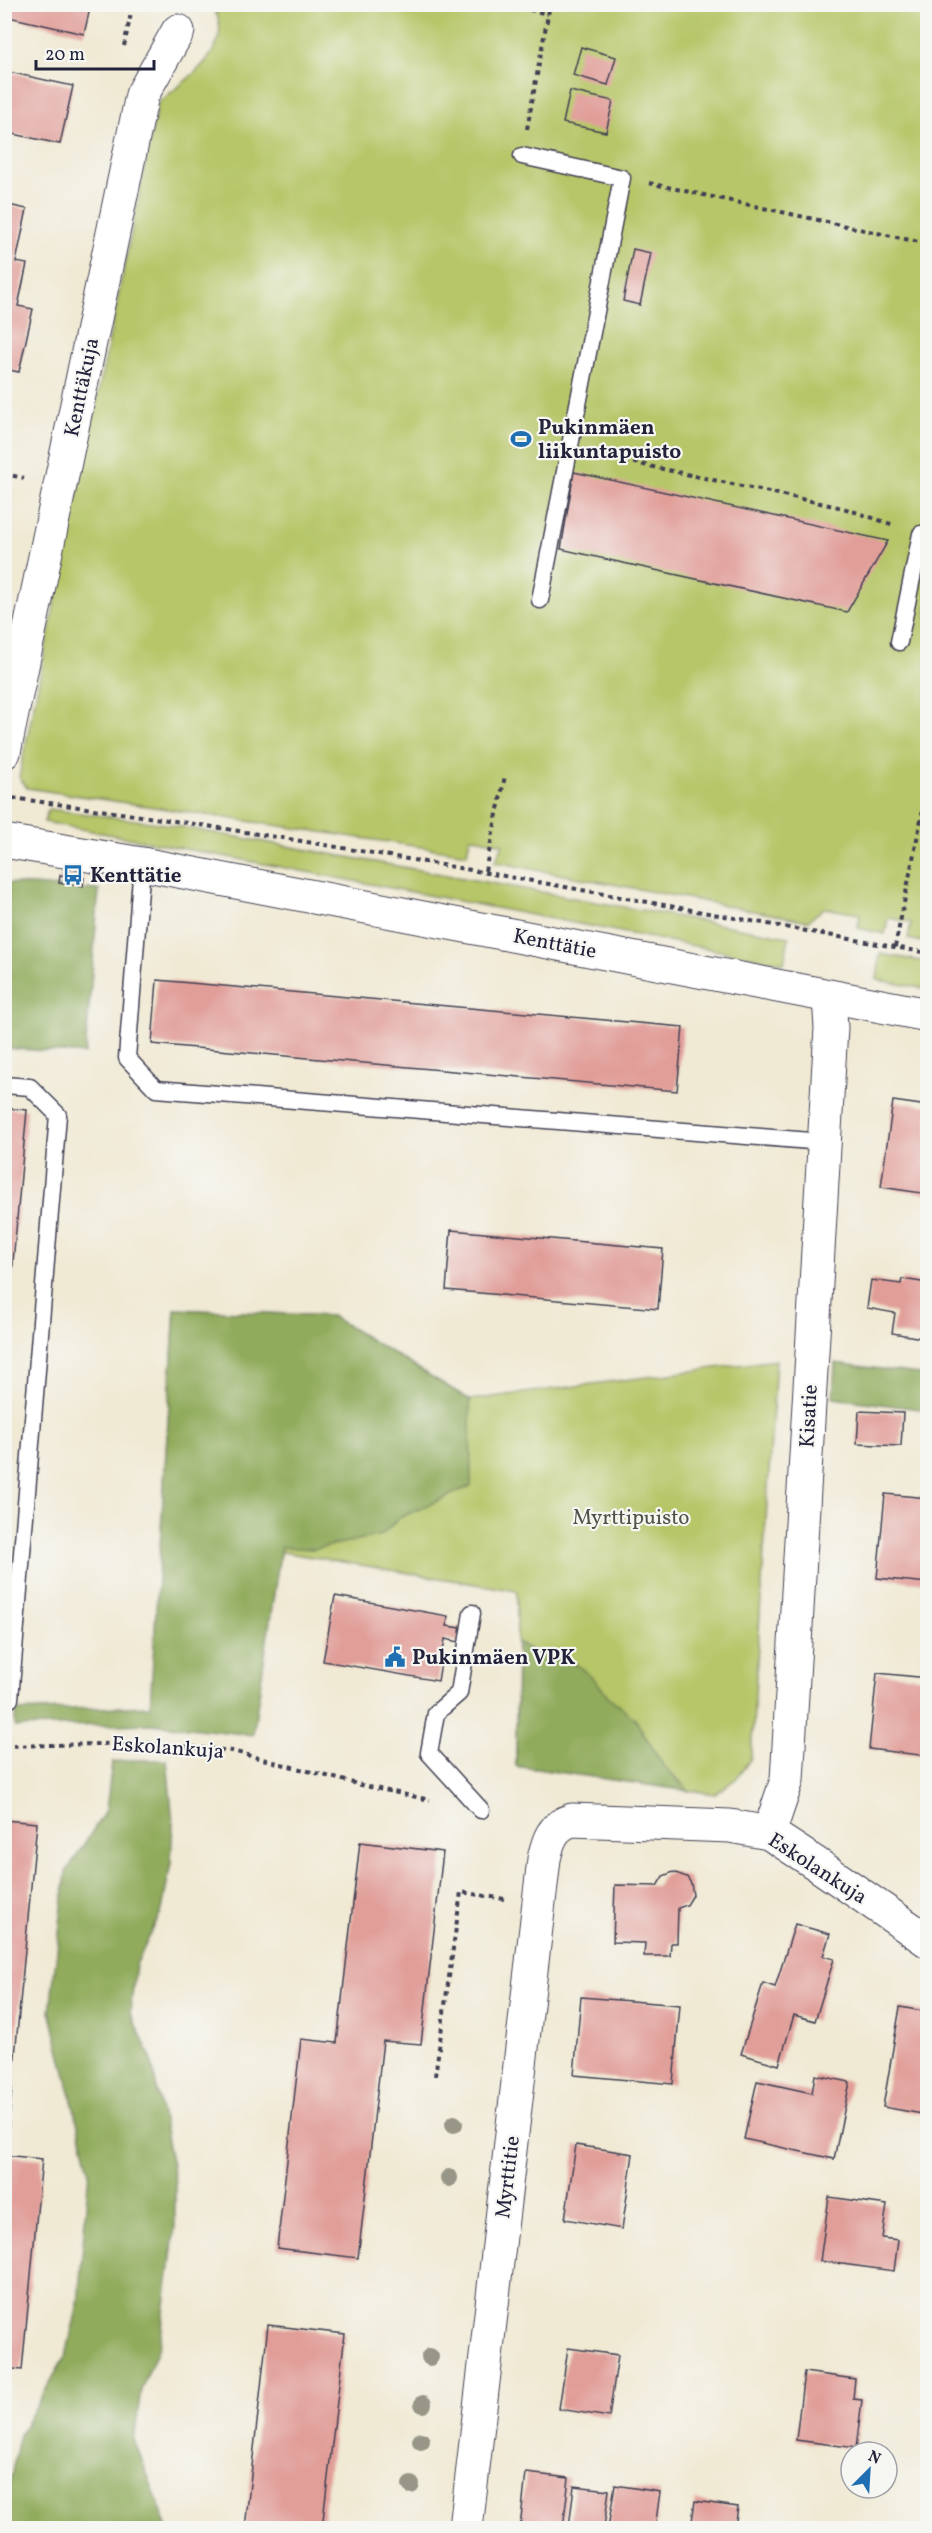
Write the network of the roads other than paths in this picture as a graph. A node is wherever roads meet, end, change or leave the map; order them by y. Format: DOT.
graph roads {
  1 [pos="178,31"];
  2 [pos="522,156"];
  3 [pos="921,534"];
  4 [pos="540,600"];
  5 [pos="899,642"];
  6 [pos="4,752"];
  7 [pos="4,841"];
  8 [pos="142,864"];
  9 [pos="829,997"];
  10 [pos="927,1015"];
  11 [pos="4,1085"];
  12 [pos="824,1142"];
  13 [pos="472,1613"];
  14 [pos="10,1699"];
  15 [pos="481,1810"];
  16 [pos="556,1828"];
  17 [pos="768,1833"];
  18 [pos="927,1941"];
  19 [pos="466,2529"];
  1 -- 6 [label="street, Kenttäkuja"];
  2 -- 4 [label="lane"];
  3 -- 5 [label="lane"];
  7 -- 8 [label="street, Kenttätie"];
  8 -- 9 [label="street, Kenttätie"];
  8 -- 12 [label="lane"];
  9 -- 10 [label="street, Kenttätie"];
  9 -- 12 [label="street, Kisatie"];
  11 -- 14 [label="lane"];
  12 -- 17 [label="street, Kisatie"];
  13 -- 15 [label="lane"];
  16 -- 17 [label="street, Eskolankuja"];
  16 -- 19 [label="street, Myrttitie"];
  17 -- 18 [label="street, Eskolankuja"];
}
